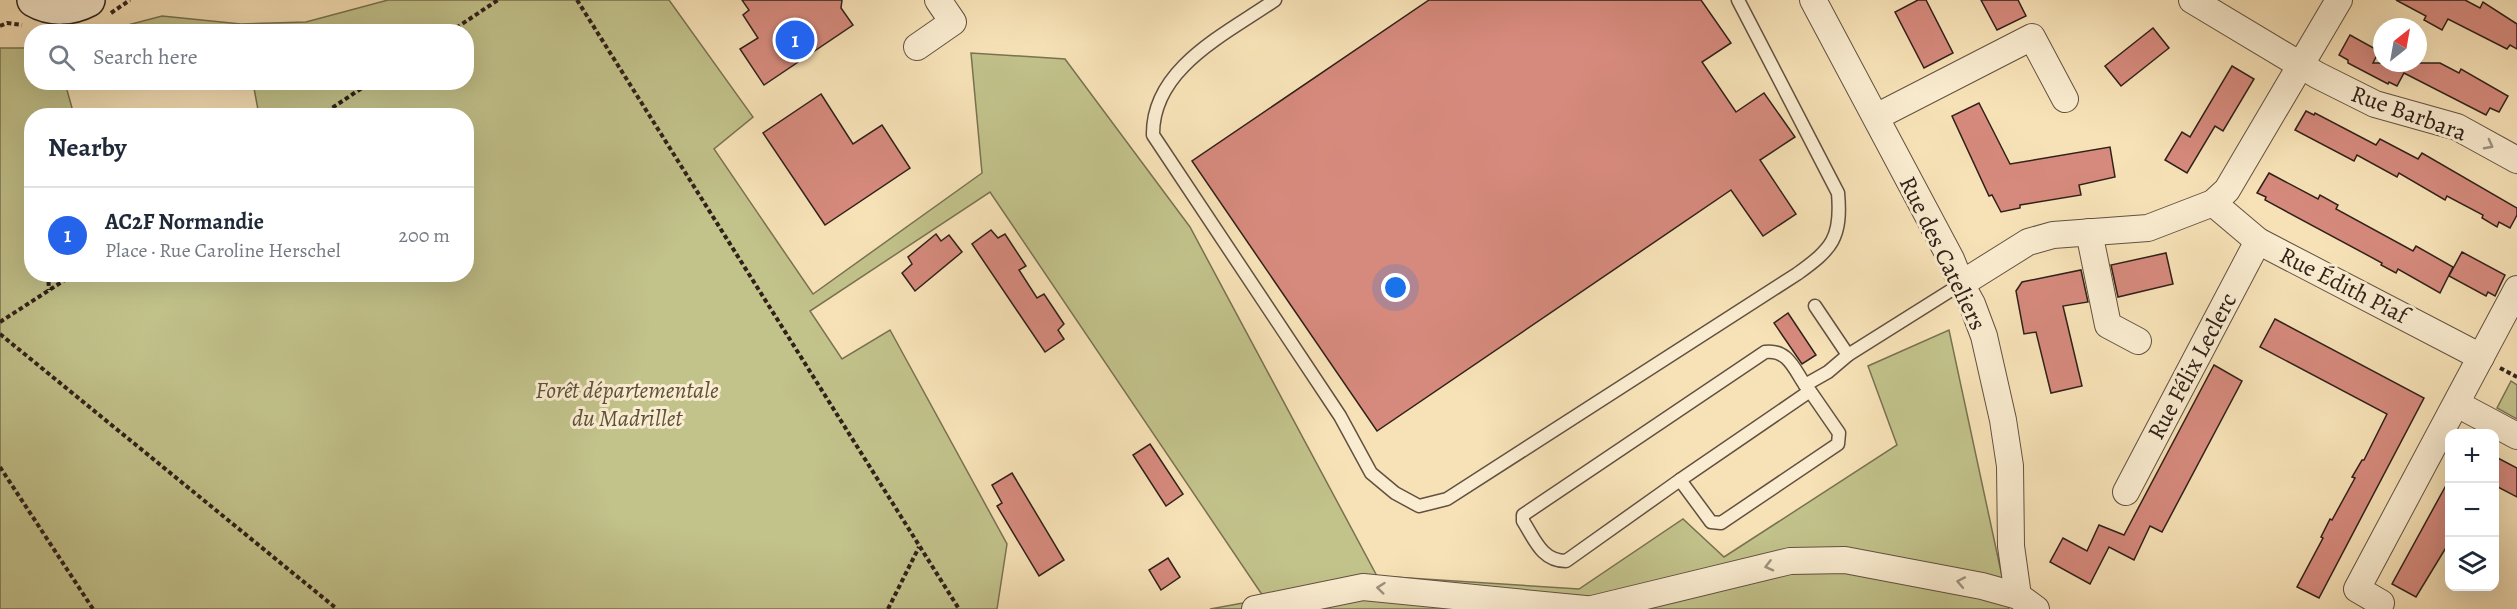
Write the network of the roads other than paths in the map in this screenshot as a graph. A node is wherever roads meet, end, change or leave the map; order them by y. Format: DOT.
graph roads {
  1 [pos="34,0"];
  2 [pos="88,0"];
  3 [pos="938,0"];
  4 [pos="1275,0"];
  5 [pos="1738,0"];
  6 [pos="1813,0"];
  7 [pos="2192,0"];
  8 [pos="2339,0"];
  9 [pos="917,47"];
  10 [pos="2300,67"];
  11 [pos="2065,99"];
  12 [pos="1876,117"];
  13 [pos="2517,160"];
  14 [pos="2213,203"];
  15 [pos="2089,232"];
  16 [pos="2258,241"];
  17 [pos="1960,284"];
  18 [pos="2517,289"];
  19 [pos="1815,306"];
  20 [pos="2138,341"];
  21 [pos="1848,355"];
  22 [pos="2481,357"];
  23 [pos="1807,388"];
  24 [pos="2457,404"];
  25 [pos="2517,436"];
  26 [pos="1680,480"];
  27 [pos="2126,492"];
  28 [pos="2382,603"];
  29 [pos="2022,606"];
  30 [pos="1256,609"];
  31 [pos="1585,609"];
  32 [pos="1592,609"];
  1 -- 2 [label="street"];
  3 -- 9 [label="street"];
  4 -- 5 [label="lane"];
  6 -- 12 [label="street, Rue des Cateliers"];
  7 -- 10 [label="street, Rue Barbara"];
  8 -- 10 [label="street"];
  10 -- 13 [label="street, Rue Barbara, one-way"];
  10 -- 14 [label="street"];
  11 -- 12 [label="street"];
  12 -- 17 [label="street, Rue des Cateliers"];
  14 -- 15 [label="street"];
  14 -- 16 [label="street, Rue Édith Piaf"];
  15 -- 17 [label="street"];
  15 -- 20 [label="street"];
  16 -- 22 [label="street, Rue Édith Piaf"];
  16 -- 27 [label="street, Rue Félix Leclerc"];
  17 -- 21 [label="lane"];
  17 -- 29 [label="street, Rue des Cateliers"];
  18 -- 22 [label="street"];
  19 -- 21 [label="lane"];
  21 -- 23 [label="lane"];
  22 -- 24 [label="street"];
  23 -- 26 [label="lane"];
  23 -- 26 [label="lane"];
  23 -- 26 [label="lane"];
  24 -- 25 [label="street"];
  24 -- 28 [label="street"];
  29 -- 32 [label="street, one-way"];
  31 -- 30 [label="street, one-way"];
}
